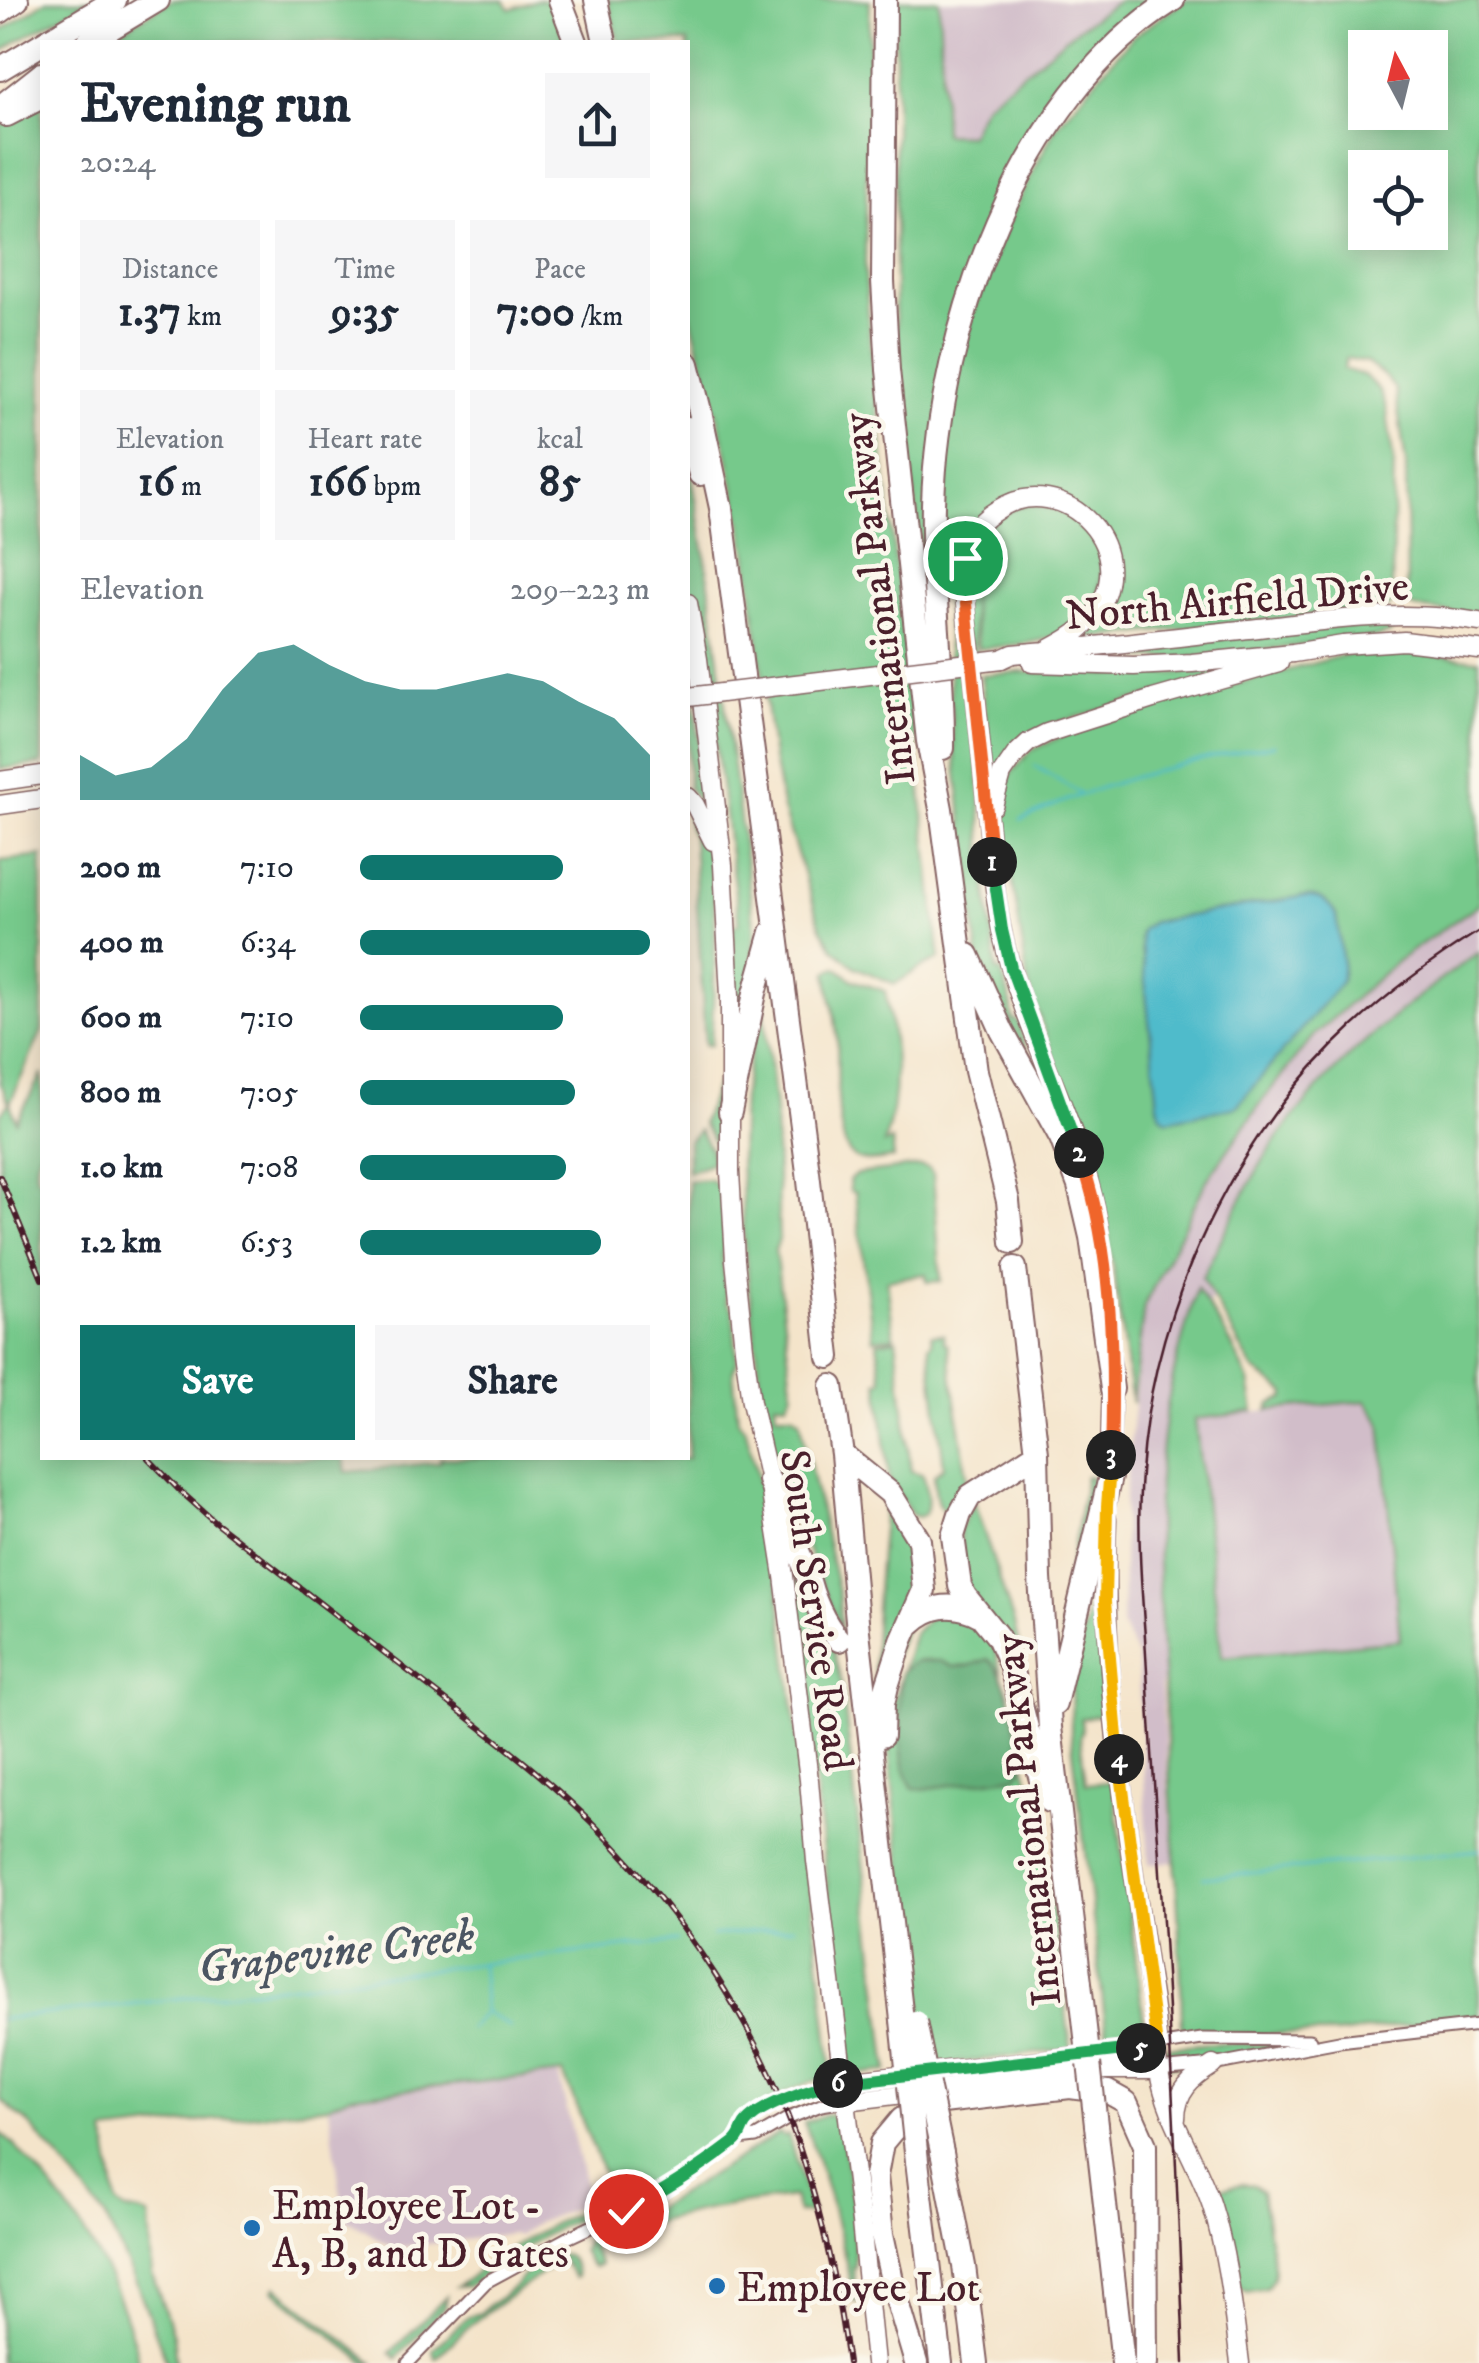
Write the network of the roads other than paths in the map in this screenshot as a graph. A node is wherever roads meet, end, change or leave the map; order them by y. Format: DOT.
graph roads {
  1 [pos="17,0"];
  2 [pos="115,0"];
  3 [pos="158,0"];
  4 [pos="560,0"];
  5 [pos="596,0"];
  6 [pos="885,0"];
  7 [pos="1172,0"];
  8 [pos="0,12"];
  9 [pos="48,40"];
  10 [pos="91,40"];
  11 [pos="575,40"];
  12 [pos="605,40"];
  13 [pos="40,45"];
  14 [pos="0,69"];
  15 [pos="40,76"];
  16 [pos="40,98"];
  17 [pos="4,108"];
  18 [pos="690,372"];
  19 [pos="690,436"];
  20 [pos="734,608"];
  21 [pos="690,614"];
  22 [pos="1404,615"];
  23 [pos="1479,622"];
  24 [pos="1404,641"];
  25 [pos="1479,650"];
  26 [pos="1046,652"];
  27 [pos="1293,653"];
  28 [pos="1002,659"];
  29 [pos="690,697"];
  30 [pos="40,775"];
  31 [pos="0,781"];
  32 [pos="40,799"];
  33 [pos="690,799"];
  34 [pos="0,805"];
  35 [pos="941,809"];
  36 [pos="989,826"];
  37 [pos="722,865"];
  38 [pos="776,919"];
  39 [pos="954,919"];
  40 [pos="730,1112"];
  41 [pos="1012,1242"];
  42 [pos="1016,1268"];
  43 [pos="829,1357"];
  44 [pos="832,1386"];
  45 [pos="1112,1390"];
  46 [pos="1036,1453"];
  47 [pos="842,1454"];
  48 [pos="1110,1477"];
  49 [pos="768,1480"];
  50 [pos="957,1524"];
  51 [pos="914,1529"];
  52 [pos="982,1616"];
  53 [pos="910,1624"];
  54 [pos="868,1721"];
  55 [pos="1050,1727"];
  56 [pos="877,1792"];
  57 [pos="1060,1828"];
  58 [pos="909,2021"];
  59 [pos="1479,2025"];
  60 [pos="1339,2041"];
  61 [pos="1157,2046"];
  62 [pos="1213,2065"];
  63 [pos="1158,2070"];
  64 [pos="844,2082"];
  65 [pos="846,2101"];
  66 [pos="1176,2124"];
  67 [pos="739,2140"];
  68 [pos="875,2359"];
  69 [pos="408,2363"];
  70 [pos="916,2363"];
  71 [pos="941,2363"];
  72 [pos="976,2363"];
  73 [pos="1122,2363"];
  74 [pos="1146,2363"];
  75 [pos="1240,2363"];
  1 -- 8 [label="highway"];
  2 -- 9 [label="highway"];
  3 -- 10 [label="highway"];
  4 -- 11 [label="highway"];
  5 -- 12 [label="highway"];
  6 -- 35 [label="highway, International Parkway"];
  7 -- 35 [label="highway"];
  13 -- 14 [label="highway"];
  15 -- 17 [label="highway"];
  16 -- 17 [label="highway"];
  18 -- 20 [label="highway"];
  19 -- 20 [label="highway"];
  20 -- 38 [label="highway"];
  21 -- 37 [label="main road, South Service Road"];
  22 -- 23 [label="main road, North Airfield Drive"];
  22 -- 24 [label="main road"];
  22 -- 26 [label="main road, North Airfield Drive"];
  24 -- 25 [label="main road, North Airfield Drive"];
  24 -- 27 [label="main road, North Airfield Drive"];
  26 -- 28 [label="main road, North Airfield Drive"];
  26 -- 36 [label="main road"];
  27 -- 28 [label="main road, North Airfield Drive"];
  27 -- 36 [label="main road"];
  28 -- 29 [label="main road, North Airfield Drive, bridge"];
  30 -- 31 [label="main road"];
  32 -- 34 [label="main road"];
  33 -- 37 [label="main road"];
  35 -- 39 [label="highway, International Parkway"];
  36 -- 45 [label="main road"];
  37 -- 40 [label="main road, South Service Road"];
  38 -- 40 [label="highway"];
  38 -- 43 [label="highway"];
  39 -- 41 [label="highway, International Parkway"];
  39 -- 45 [label="highway"];
  40 -- 49 [label="main road, South Service Road"];
  42 -- 46 [label="highway, International Parkway"];
  44 -- 47 [label="highway"];
  45 -- 48 [label="main road"];
  46 -- 50 [label="highway"];
  46 -- 55 [label="highway, International Parkway"];
  47 -- 51 [label="highway"];
  47 -- 54 [label="highway"];
  48 -- 55 [label="highway"];
  48 -- 61 [label="main road"];
  49 -- 54 [label="highway"];
  49 -- 64 [label="main road, South Service Road"];
  50 -- 51 [label="highway"];
  50 -- 52 [label="highway"];
  51 -- 53 [label="highway"];
  52 -- 53 [label="highway"];
  52 -- 57 [label="highway"];
  53 -- 56 [label="highway"];
  54 -- 56 [label="highway"];
  55 -- 57 [label="highway, International Parkway"];
  56 -- 58 [label="highway"];
  57 -- 73 [label="highway, International Parkway, bridge"];
  58 -- 71 [label="highway, bridge"];
  58 -- 72 [label="highway, bridge"];
  59 -- 60 [label="street"];
  60 -- 61 [label="street"];
  60 -- 62 [label="street"];
  61 -- 63 [label="main road"];
  61 -- 64 [label="main road"];
  62 -- 63 [label="street"];
  62 -- 66 [label="main road"];
  63 -- 65 [label="main road"];
  63 -- 66 [label="main road"];
  64 -- 65 [label="main road, South Service Road"];
  64 -- 67 [label="street"];
  65 -- 67 [label="street"];
  65 -- 68 [label="main road, South Service Road"];
  66 -- 75 [label="main road"];
  67 -- 69 [label="street"];
  70 -- 74 [label="highway"];
}
